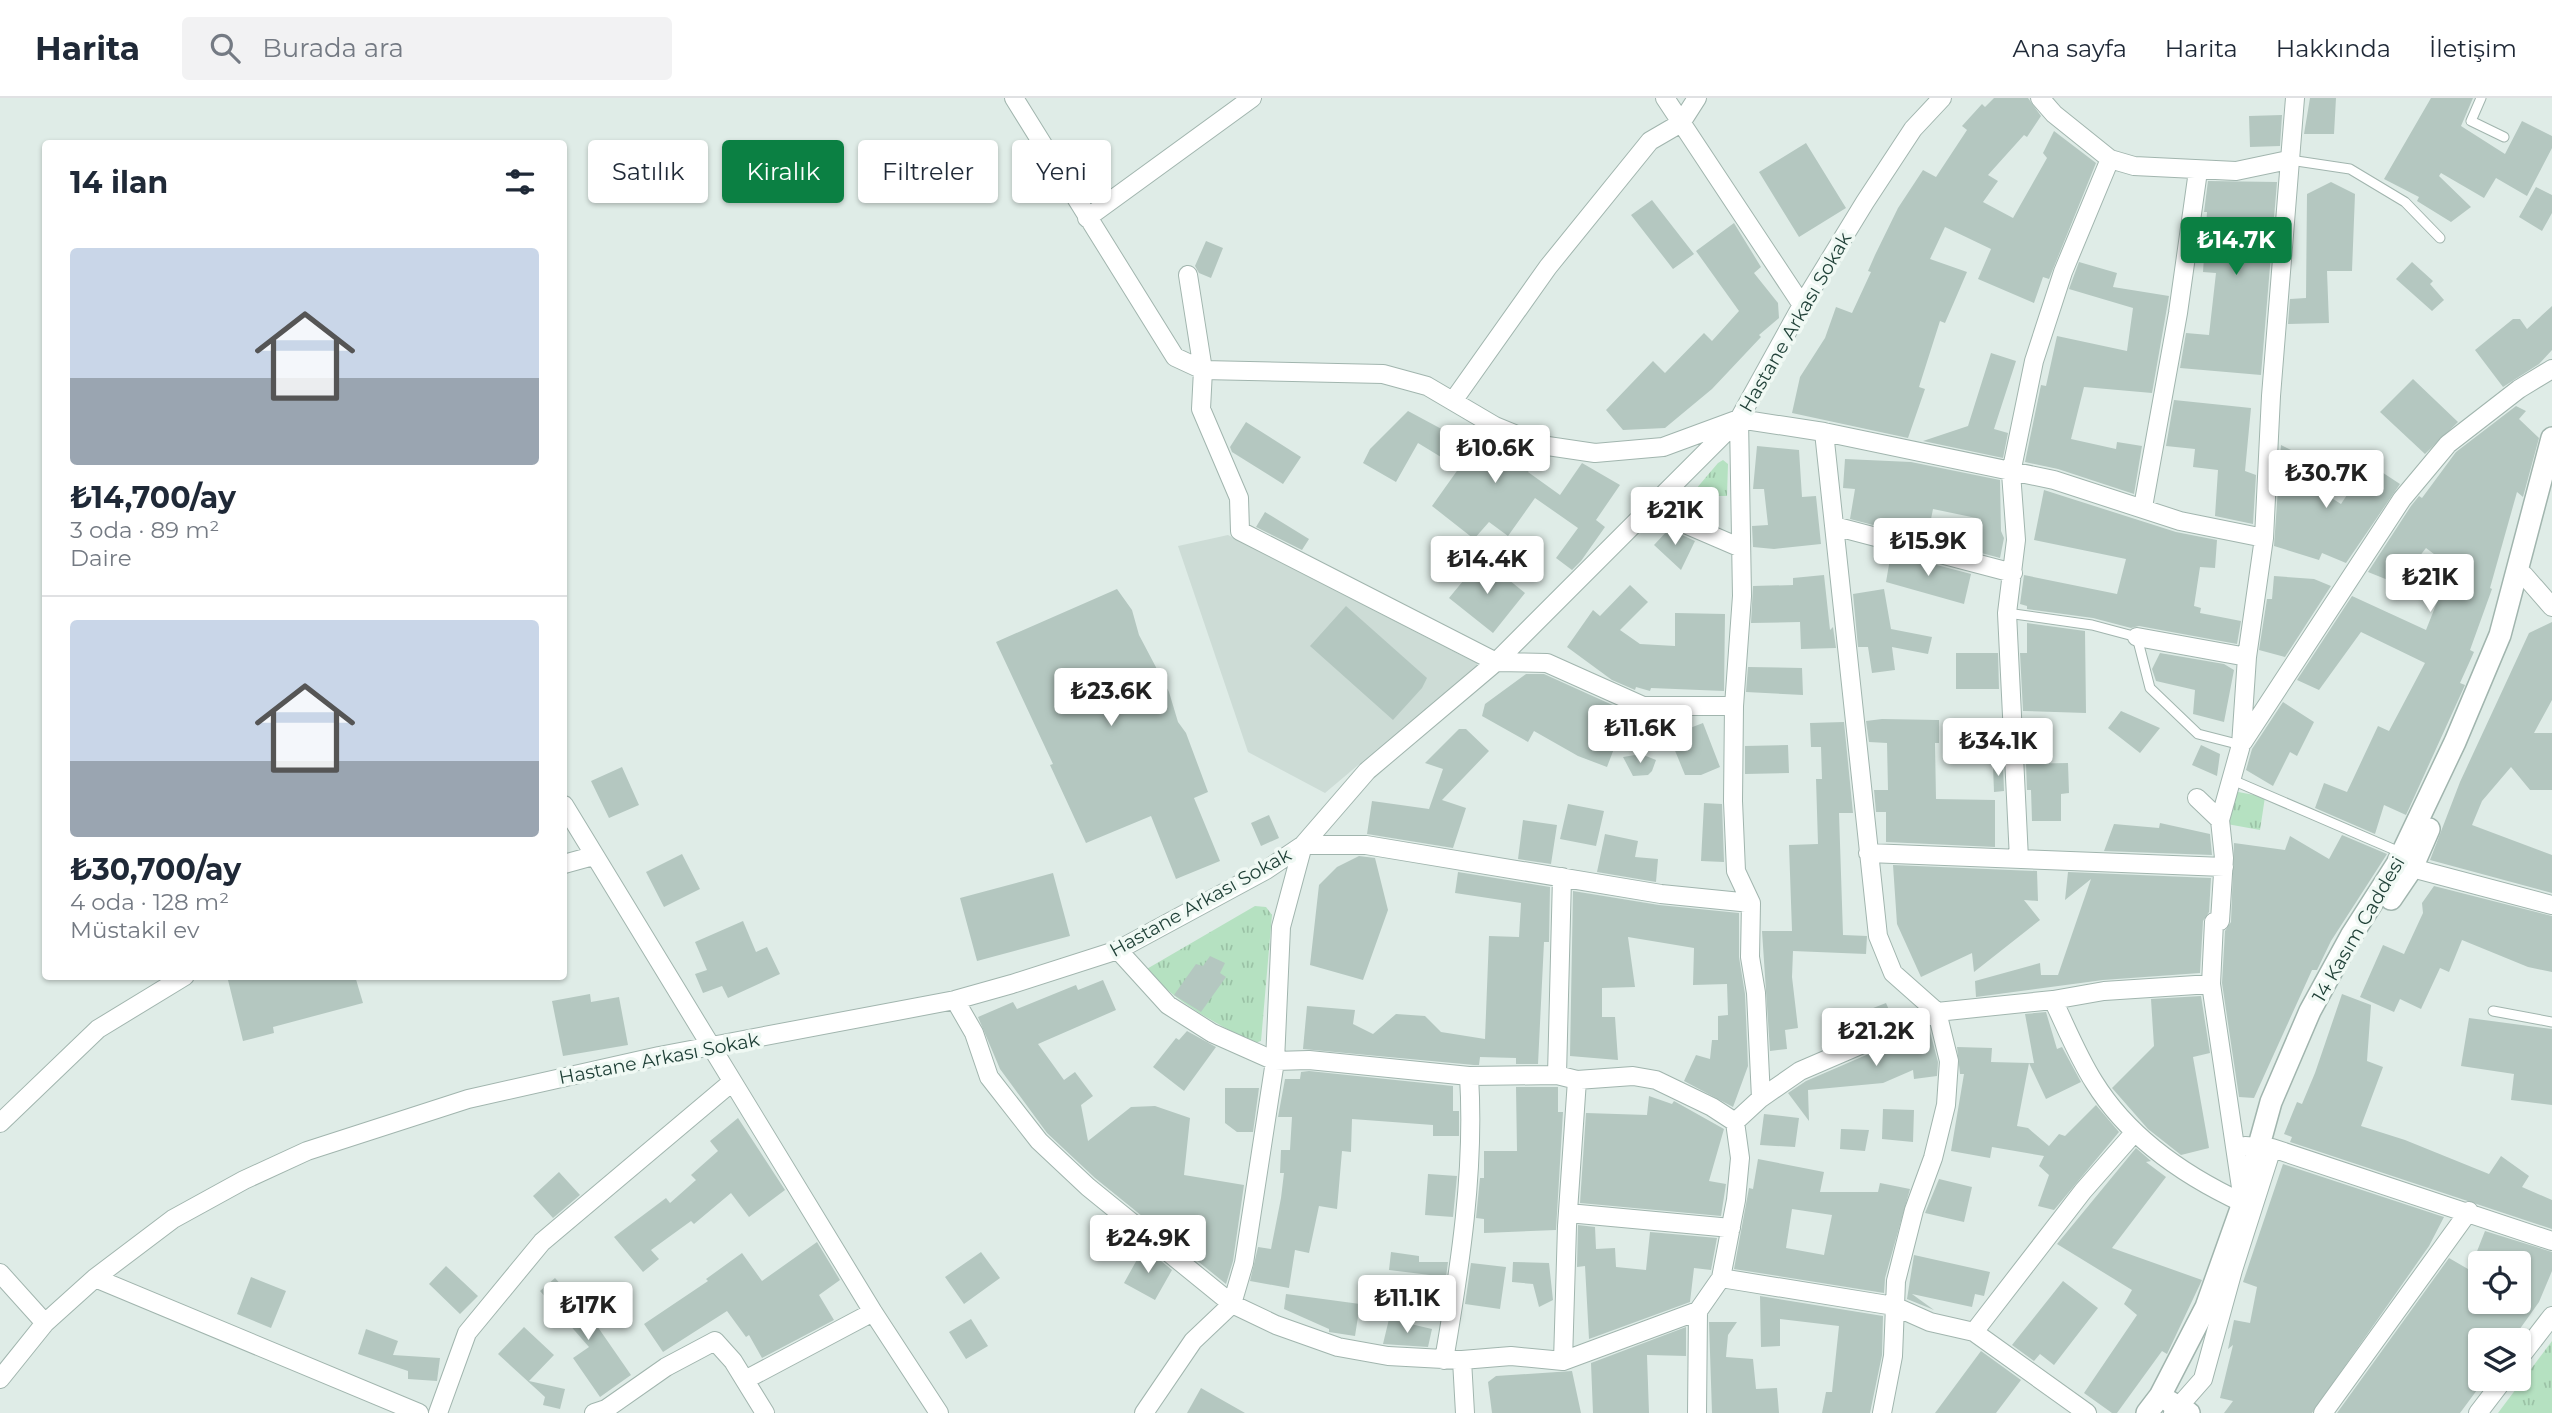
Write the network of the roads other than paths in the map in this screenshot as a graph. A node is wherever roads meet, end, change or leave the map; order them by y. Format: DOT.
graph roads {
  1 [pos="1014,98"];
  2 [pos="1252,98"];
  3 [pos="1665,98"];
  4 [pos="1696,98"];
  5 [pos="1942,98"];
  6 [pos="2040,98"];
  7 [pos="2295,98"];
  8 [pos="2481,98"];
  9 [pos="1681,123"];
  10 [pos="2504,137"];
  11 [pos="2110,159"];
  12 [pos="2288,160"];
  13 [pos="2198,171"];
  14 [pos="1087,218"];
  15 [pos="2440,238"];
  16 [pos="1188,275"];
  17 [pos="1802,305"];
  18 [pos="2552,369"];
  19 [pos="1203,370"];
  20 [pos="1453,401"];
  21 [pos="1739,419"];
  22 [pos="1824,432"];
  23 [pos="2552,438"];
  24 [pos="2011,473"];
  25 [pos="2552,484"];
  26 [pos="1648,508"];
  27 [pos="2143,508"];
  28 [pos="1834,526"];
  29 [pos="2264,538"];
  30 [pos="1741,548"];
  31 [pos="2013,573"];
  32 [pos="2524,576"];
  33 [pos="2552,607"];
  34 [pos="2007,613"];
  35 [pos="2137,637"];
  36 [pos="2247,657"];
  37 [pos="1496,662"];
  38 [pos="1734,706"];
  39 [pos="2241,745"];
  40 [pos="2230,779"];
  41 [pos="2197,798"];
  42 [pos="567,810"];
  43 [pos="2220,820"];
  44 [pos="1303,845"];
  45 [pos="1868,853"];
  46 [pos="593,856"];
  47 [pos="2019,859"];
  48 [pos="2407,861"];
  49 [pos="567,863"];
  50 [pos="2224,867"];
  51 [pos="1562,877"];
  52 [pos="1751,903"];
  53 [pos="2552,905"];
  54 [pos="1118,950"];
  55 [pos="178,980"];
  56 [pos="2211,984"];
  57 [pos="956,1000"];
  58 [pos="2053,1000"];
  59 [pos="2493,1011"];
  60 [pos="1937,1012"];
  61 [pos="2552,1022"];
  62 [pos="713,1047"];
  63 [pos="1275,1061"];
  64 [pos="1557,1074"];
  65 [pos="1469,1076"];
  66 [pos="1577,1080"];
  67 [pos="732,1082"];
  68 [pos="1761,1098"];
  69 [pos="1735,1122"];
  70 [pos="0,1123"];
  71 [pos="2134,1133"];
  72 [pos="2234,1145"];
  73 [pos="2265,1148"];
  74 [pos="2243,1203"];
  75 [pos="2469,1211"];
  76 [pos="1567,1213"];
  77 [pos="1731,1228"];
  78 [pos="2552,1241"];
  79 [pos="0,1273"];
  80 [pos="95,1278"];
  81 [pos="1721,1278"];
  82 [pos="1232,1304"];
  83 [pos="1894,1306"];
  84 [pos="1698,1311"];
  85 [pos="873,1312"];
  86 [pos="2552,1316"];
  87 [pos="45,1323"];
  88 [pos="1974,1332"];
  89 [pos="2531,1343"];
  90 [pos="1453,1360"];
  91 [pos="1563,1361"];
  92 [pos="0,1379"];
  93 [pos="745,1380"];
  94 [pos="2495,1391"];
  95 [pos="2175,1407"];
  96 [pos="603,1412"];
  97 [pos="419,1413"];
  98 [pos="438,1413"];
  99 [pos="765,1413"];
  100 [pos="939,1413"];
  101 [pos="1144,1413"];
  102 [pos="1465,1413"];
  103 [pos="1697,1413"];
  104 [pos="1882,1413"];
  105 [pos="2087,1413"];
  106 [pos="2147,1413"];
  107 [pos="2323,1413"];
  108 [pos="2478,1413"];
  1 -- 14 [label="street"];
  2 -- 14 [label="street"];
  3 -- 9 [label="street"];
  4 -- 9 [label="street"];
  5 -- 17 [label="street, Hastane Arkası Sokak"];
  6 -- 11 [label="street"];
  7 -- 12 [label="street"];
  8 -- 10 [label="lane"];
  9 -- 17 [label="street"];
  9 -- 20 [label="street"];
  11 -- 13 [label="street"];
  11 -- 24 [label="street"];
  12 -- 13 [label="street"];
  12 -- 15 [label="lane"];
  12 -- 29 [label="street"];
  13 -- 27 [label="street"];
  14 -- 19 [label="street"];
  16 -- 19 [label="street"];
  17 -- 21 [label="street, Hastane Arkası Sokak"];
  18 -- 39 [label="street"];
  19 -- 20 [label="street"];
  19 -- 37 [label="street"];
  20 -- 21 [label="street"];
  21 -- 22 [label="street"];
  21 -- 26 [label="street, Hastane Arkası Sokak"];
  21 -- 30 [label="street"];
  22 -- 24 [label="street"];
  22 -- 28 [label="street"];
  23 -- 48 [label="street, 14 Kasım Caddesi"];
  24 -- 27 [label="street"];
  24 -- 31 [label="street"];
  25 -- 32 [label="street"];
  26 -- 30 [label="street"];
  26 -- 37 [label="street, Hastane Arkası Sokak"];
  27 -- 29 [label="street"];
  28 -- 31 [label="street"];
  28 -- 45 [label="street"];
  29 -- 36 [label="street"];
  30 -- 38 [label="street"];
  31 -- 34 [label="street"];
  32 -- 33 [label="street"];
  32 -- 48 [label="street"];
  34 -- 35 [label="lane"];
  34 -- 47 [label="street"];
  35 -- 36 [label="street"];
  35 -- 39 [label="lane"];
  36 -- 39 [label="street"];
  37 -- 38 [label="street"];
  37 -- 44 [label="street, Hastane Arkası Sokak"];
  38 -- 52 [label="street"];
  39 -- 40 [label="street"];
  40 -- 43 [label="street"];
  40 -- 48 [label="lane"];
  41 -- 43 [label="street"];
  42 -- 46 [label="street"];
  43 -- 50 [label="street"];
  44 -- 51 [label="street"];
  44 -- 54 [label="street, Hastane Arkası Sokak"];
  44 -- 63 [label="street"];
  45 -- 47 [label="street"];
  45 -- 60 [label="street"];
  46 -- 49 [label="street"];
  46 -- 62 [label="street"];
  47 -- 50 [label="street"];
  48 -- 53 [label="street"];
  48 -- 73 [label="street"];
  50 -- 56 [label="street"];
  51 -- 52 [label="street"];
  51 -- 64 [label="street"];
  52 -- 68 [label="street"];
  54 -- 57 [label="street, Hastane Arkası Sokak"];
  54 -- 63 [label="street"];
  55 -- 70 [label="street"];
  56 -- 58 [label="street"];
  56 -- 72 [label="street"];
  57 -- 62 [label="street, Hastane Arkası Sokak"];
  57 -- 82 [label="street"];
  58 -- 60 [label="street"];
  58 -- 71 [label="street"];
  59 -- 61 [label="lane"];
  60 -- 68 [label="street"];
  60 -- 83 [label="street"];
  62 -- 67 [label="street"];
  62 -- 80 [label="street, Hastane Arkası Sokak"];
  63 -- 65 [label="street"];
  63 -- 82 [label="street"];
  64 -- 65 [label="street"];
  64 -- 66 [label="street"];
  65 -- 90 [label="street"];
  66 -- 69 [label="street"];
  66 -- 76 [label="street"];
  67 -- 85 [label="street"];
  67 -- 98 [label="street"];
  68 -- 69 [label="street"];
  69 -- 77 [label="street"];
  71 -- 74 [label="street"];
  71 -- 88 [label="street"];
  72 -- 73 [label="street"];
  72 -- 74 [label="street"];
  73 -- 74 [label="street"];
  73 -- 75 [label="street"];
  73 -- 95 [label="street"];
  74 -- 95 [label="street"];
  75 -- 78 [label="street"];
  75 -- 107 [label="street"];
  76 -- 77 [label="street"];
  76 -- 91 [label="street"];
  77 -- 81 [label="street"];
  79 -- 87 [label="street"];
  80 -- 87 [label="street, Hastane Arkası Sokak"];
  80 -- 97 [label="street"];
  81 -- 83 [label="street"];
  81 -- 84 [label="street"];
  82 -- 90 [label="street"];
  82 -- 101 [label="street"];
  83 -- 88 [label="street"];
  83 -- 104 [label="street"];
  84 -- 91 [label="street"];
  84 -- 103 [label="street"];
  85 -- 93 [label="street"];
  85 -- 100 [label="street"];
  86 -- 89 [label="street"];
  87 -- 92 [label="street, Hastane Arkası Sokak"];
  88 -- 105 [label="street"];
  90 -- 91 [label="street"];
  90 -- 102 [label="street"];
  93 -- 96 [label="street"];
  93 -- 99 [label="street"];
  94 -- 108 [label="street"];
  95 -- 106 [label="street"];
}
